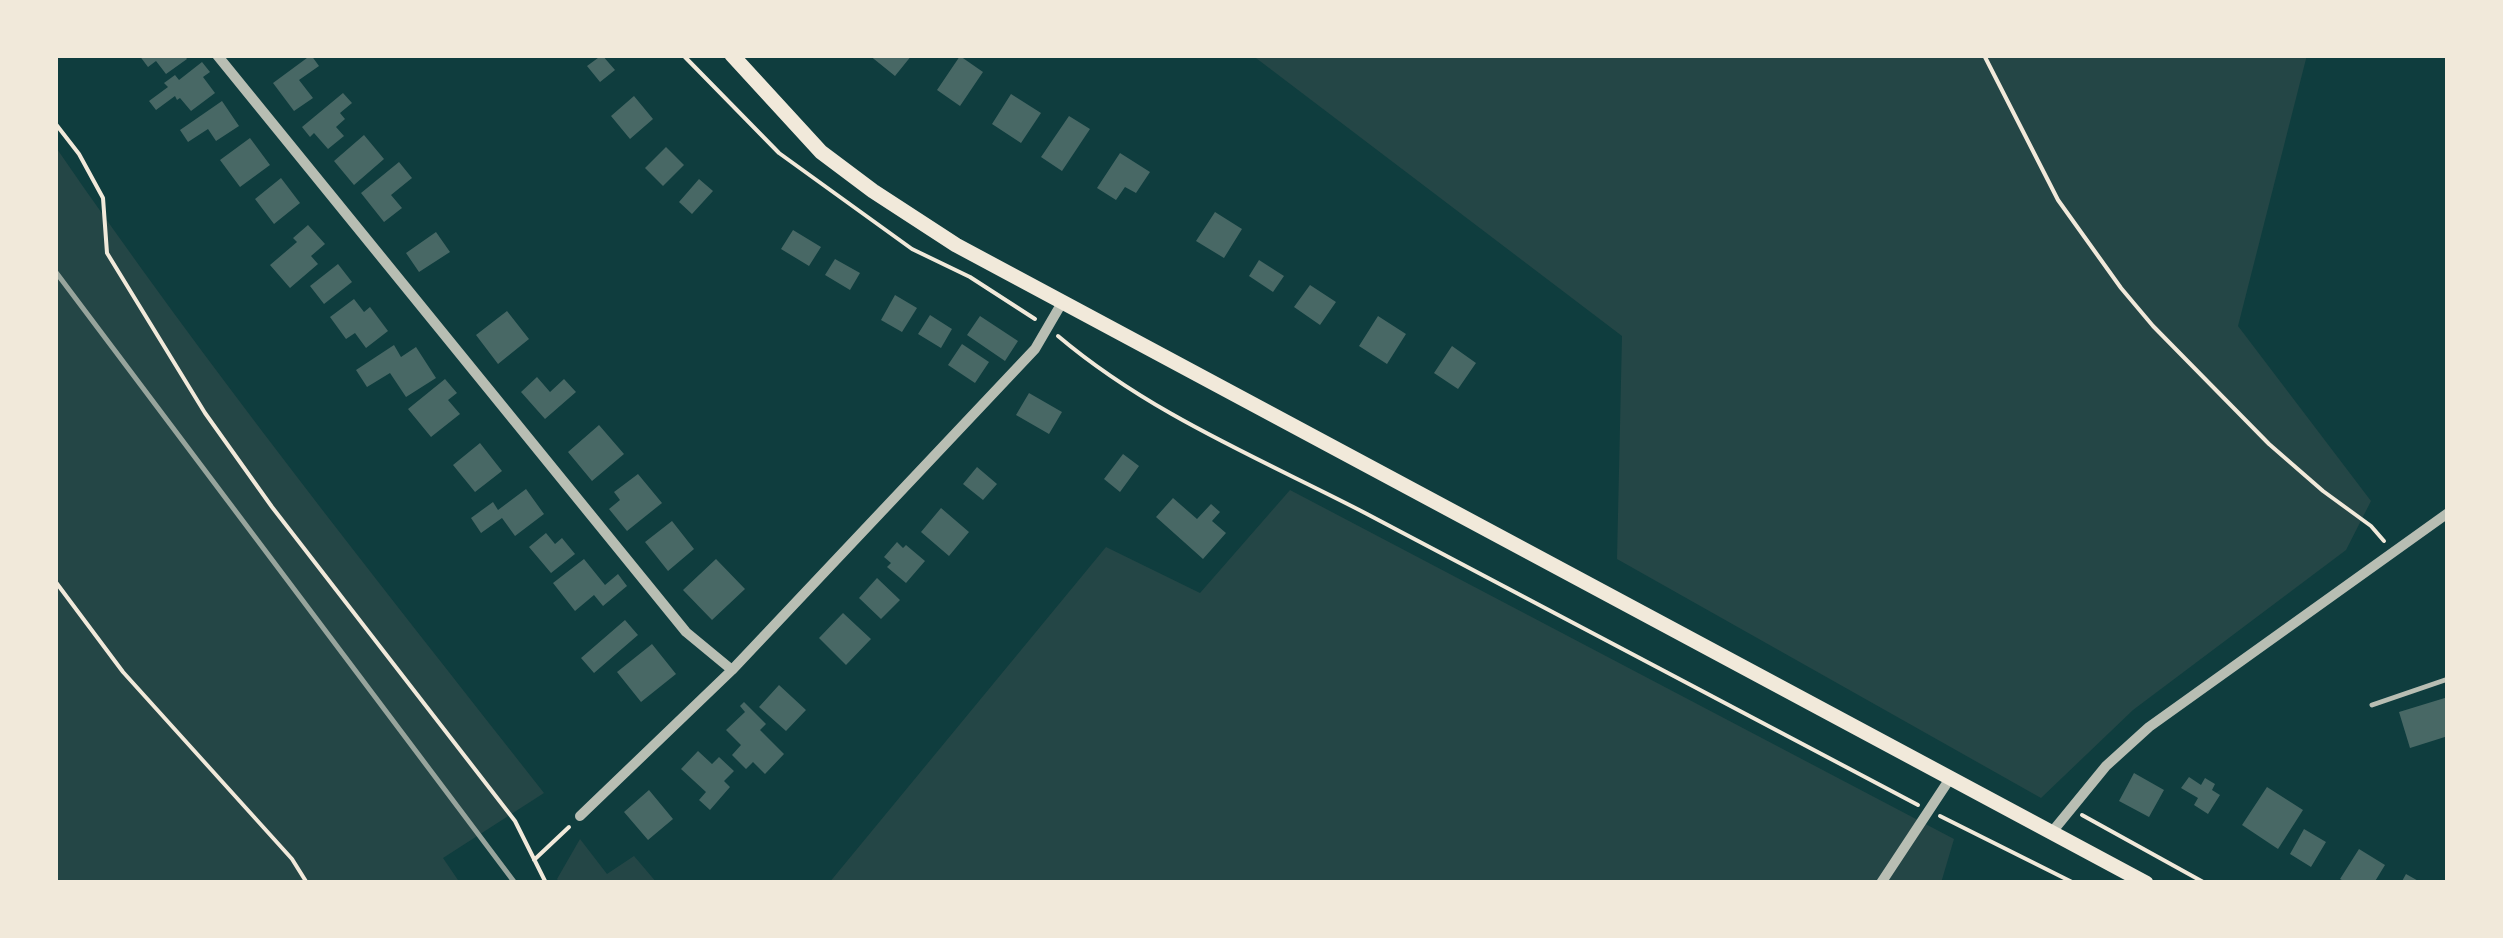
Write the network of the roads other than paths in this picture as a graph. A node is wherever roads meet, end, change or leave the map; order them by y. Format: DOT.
graph roads {
  1 [pos="217,55"];
  2 [pos="732,55"];
  3 [pos="1063,300"];
  4 [pos="2448,513"];
  5 [pos="732,670"];
  6 [pos="2448,679"];
  7 [pos="2372,704"];
  8 [pos="1949,780"];
  9 [pos="580,816"];
  10 [pos="2052,832"];
  11 [pos="1881,883"];
  12 [pos="2146,883"];
  1 -- 5 [label="street"];
  2 -- 3 [label="main road"];
  3 -- 5 [label="street"];
  3 -- 8 [label="main road"];
  4 -- 10 [label="street"];
  5 -- 9 [label="street"];
  6 -- 7 [label="lane"];
  8 -- 10 [label="main road"];
  8 -- 11 [label="street"];
  10 -- 12 [label="main road"];
}
